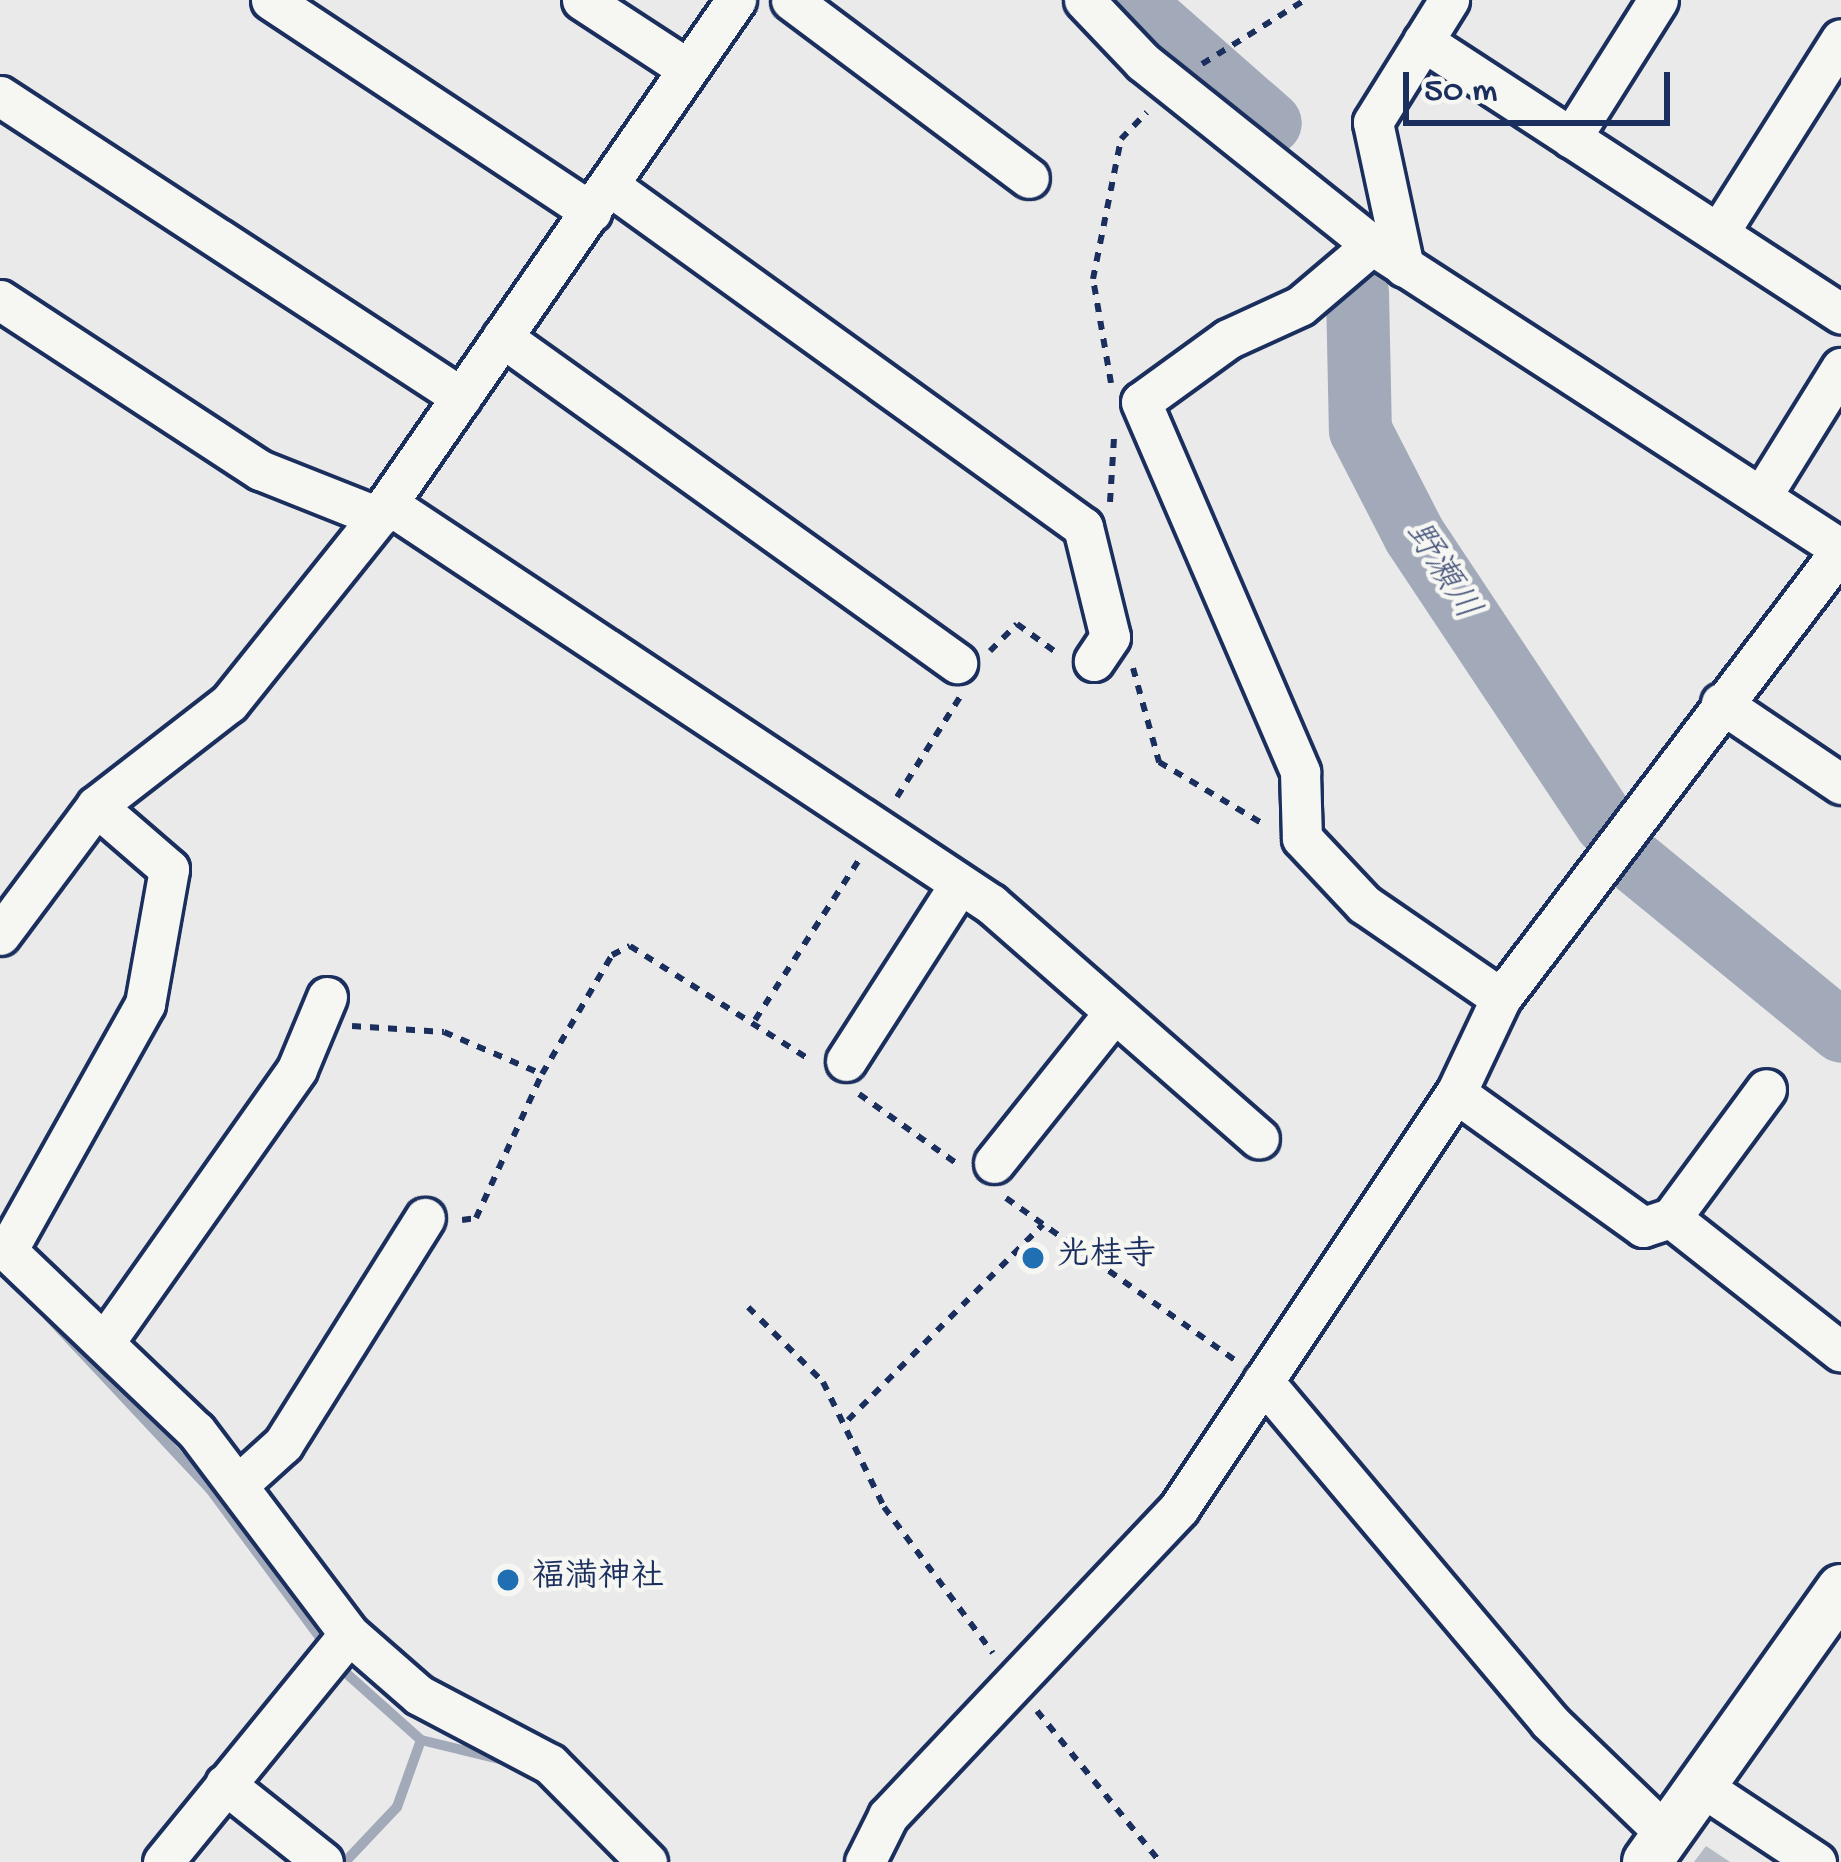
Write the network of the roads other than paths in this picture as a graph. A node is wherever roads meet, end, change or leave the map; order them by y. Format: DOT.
graph roads {
  1 [pos="271,0"];
  2 [pos="581,0"];
  3 [pos="736,0"];
  4 [pos="791,0"];
  5 [pos="1084,0"];
  6 [pos="1449,0"];
  7 [pos="1658,0"];
  8 [pos="1841,39"];
  9 [pos="1423,41"];
  10 [pos="688,69"];
  11 [pos="0,96"];
  12 [pos="1571,138"];
  13 [pos="1028,178"];
  14 [pos="601,199"];
  15 [pos="1719,232"];
  16 [pos="1388,256"];
  17 [pos="0,301"];
  18 [pos="1841,313"];
  19 [pos="502,338"];
  20 [pos="1841,368"];
  21 [pos="461,397"];
  22 [pos="1762,497"];
  23 [pos="383,510"];
  24 [pos="1841,549"];
  25 [pos="1102,649"];
  26 [pos="972,665"];
  27 [pos="1721,703"];
  28 [pos="1841,784"];
  29 [pos="96,806"];
  30 [pos="959,885"];
  31 [pos="0,935"];
  32 [pos="1501,998"];
  33 [pos="324,1005"];
  34 [pos="1113,1014"];
  35 [pos="838,1072"];
  36 [pos="1766,1089"];
  37 [pos="1456,1093"];
  38 [pos="1259,1139"];
  39 [pos="985,1175"];
  40 [pos="425,1218"];
  41 [pos="1670,1218"];
  42 [pos="4,1246"];
  43 [pos="104,1343"];
  44 [pos="1841,1352"];
  45 [pos="1264,1381"];
  46 [pos="241,1482"];
  47 [pos="1841,1589"];
  48 [pos="337,1647"];
  49 [pos="225,1784"];
  50 [pos="1701,1786"];
  51 [pos="1655,1847"];
  52 [pos="163,1862"];
  53 [pos="323,1862"];
  54 [pos="647,1862"];
  55 [pos="865,1862"];
  56 [pos="1816,1862"];
  1 -- 14 [label="street"];
  2 -- 10 [label="street"];
  3 -- 10 [label="street"];
  4 -- 13 [label="street"];
  5 -- 16 [label="street"];
  6 -- 9 [label="street"];
  7 -- 12 [label="street"];
  8 -- 15 [label="street"];
  9 -- 12 [label="street"];
  9 -- 16 [label="street"];
  10 -- 14 [label="street"];
  11 -- 21 [label="street"];
  12 -- 15 [label="street"];
  14 -- 19 [label="street"];
  14 -- 25 [label="street"];
  15 -- 18 [label="street"];
  16 -- 22 [label="street"];
  16 -- 32 [label="street"];
  17 -- 23 [label="street"];
  19 -- 21 [label="street"];
  19 -- 26 [label="street"];
  20 -- 22 [label="street"];
  21 -- 23 [label="street"];
  22 -- 24 [label="street"];
  23 -- 29 [label="street"];
  23 -- 30 [label="street"];
  24 -- 27 [label="street"];
  27 -- 28 [label="street"];
  27 -- 32 [label="street"];
  29 -- 31 [label="street"];
  29 -- 42 [label="street"];
  30 -- 34 [label="street"];
  30 -- 35 [label="street"];
  32 -- 37 [label="street"];
  33 -- 43 [label="street"];
  34 -- 38 [label="street"];
  34 -- 39 [label="street"];
  36 -- 41 [label="street"];
  37 -- 41 [label="street"];
  37 -- 45 [label="street"];
  40 -- 46 [label="street"];
  41 -- 44 [label="street"];
  42 -- 43 [label="street"];
  43 -- 46 [label="street"];
  45 -- 51 [label="street"];
  45 -- 55 [label="street"];
  46 -- 48 [label="street"];
  47 -- 50 [label="main road"];
  48 -- 49 [label="street"];
  48 -- 54 [label="street"];
  49 -- 52 [label="street"];
  49 -- 53 [label="street"];
  50 -- 51 [label="main road"];
  50 -- 56 [label="street"];
}
